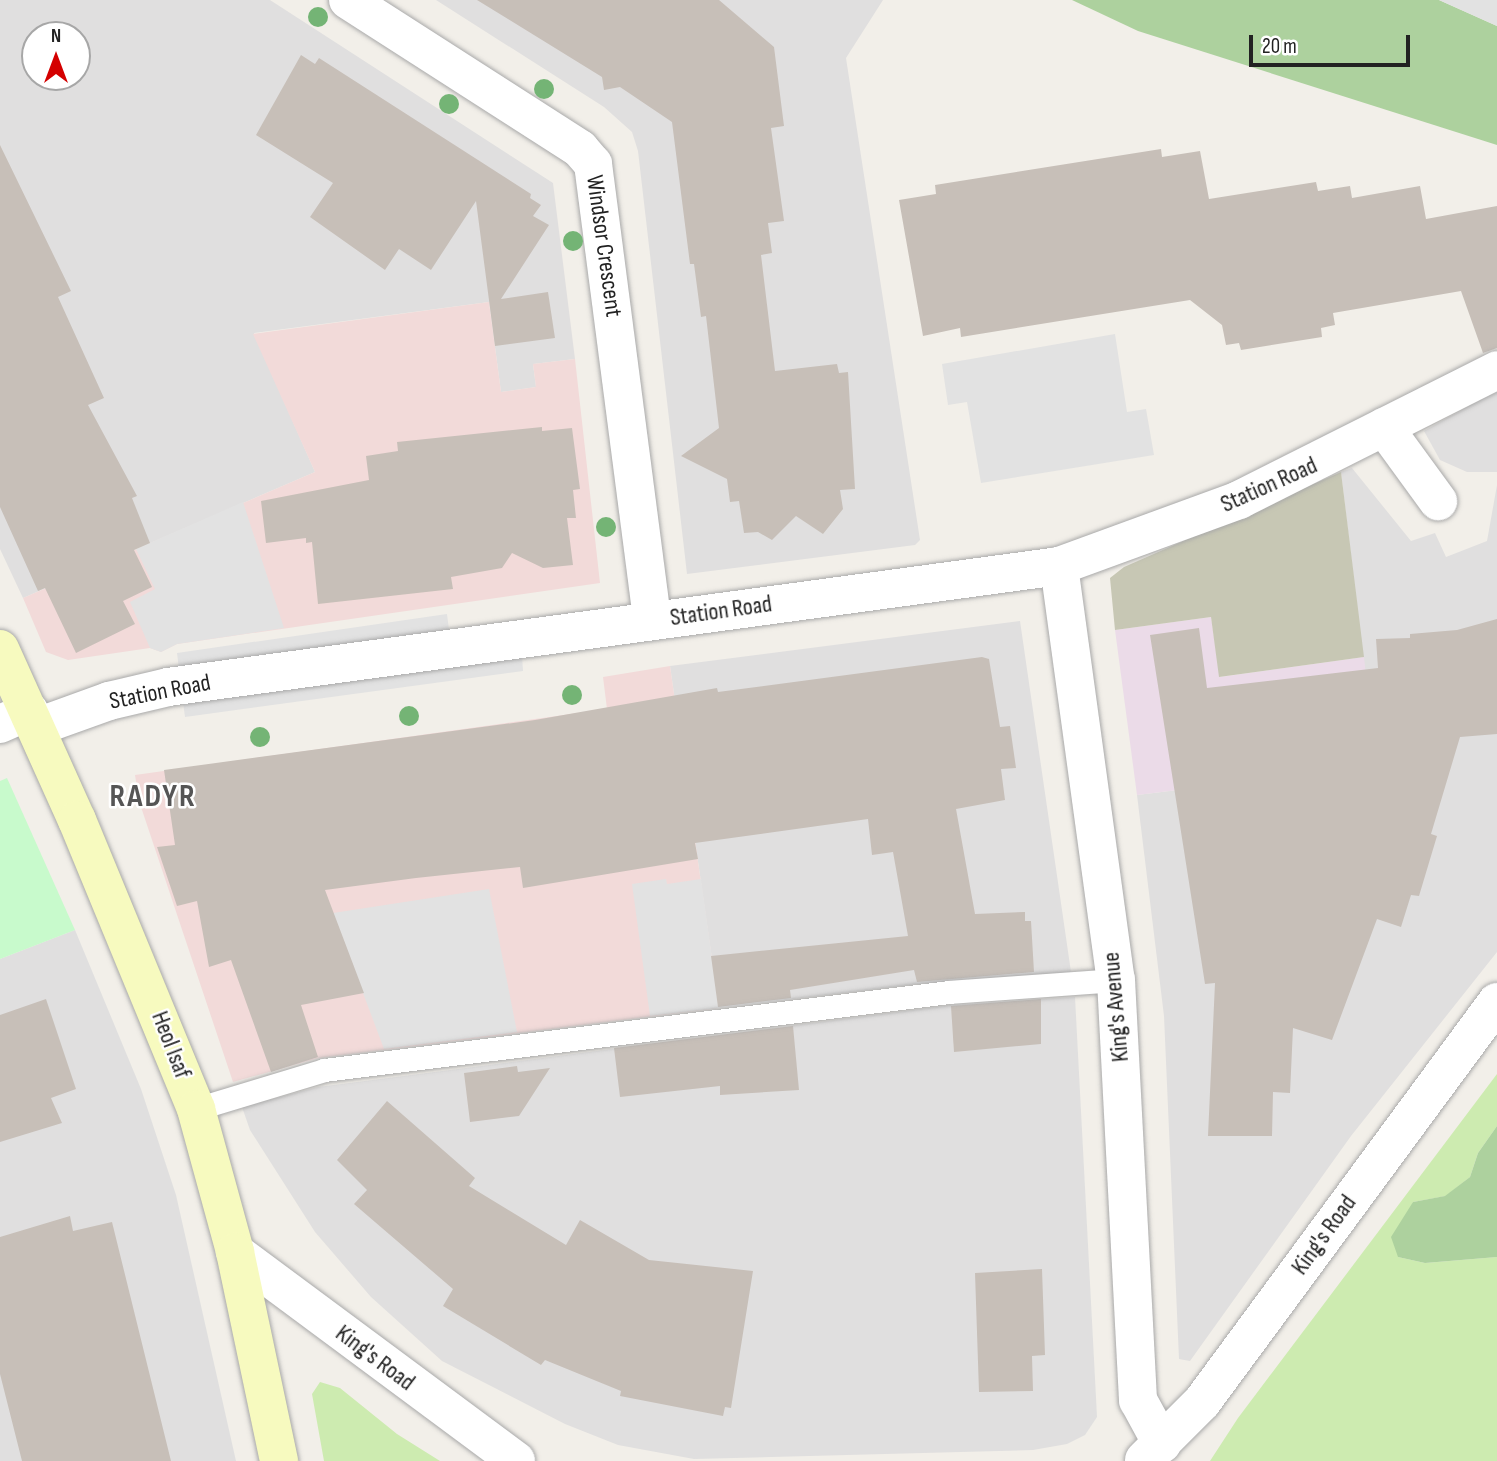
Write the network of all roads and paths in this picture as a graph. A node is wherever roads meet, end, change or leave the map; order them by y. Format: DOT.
graph roads {
  1 [pos="348,0"];
  2 [pos="1497,370"];
  3 [pos="1384,427"];
  4 [pos="1438,502"];
  5 [pos="1059,566"];
  6 [pos="652,620"];
  7 [pos="0,649"];
  8 [pos="22,721"];
  9 [pos="1116,979"];
  10 [pos="1497,1002"];
  11 [pos="195,1109"];
  12 [pos="235,1252"];
  13 [pos="1153,1453"];
  14 [pos="279,1461"];
  15 [pos="516,1461"];
  1 -- 6 [label="street, Windsor Crescent"];
  2 -- 3 [label="street, Station Road"];
  3 -- 4 [label="street"];
  3 -- 5 [label="street, Station Road"];
  5 -- 6 [label="street, Station Road"];
  5 -- 9 [label="street, King's Avenue"];
  6 -- 8 [label="street, Station Road"];
  7 -- 8 [label="main road, Heol Isaf"];
  8 -- 11 [label="main road, Heol Isaf"];
  9 -- 11 [label="lane"];
  9 -- 13 [label="street, King's Avenue"];
  10 -- 13 [label="street, King's Road"];
  11 -- 12 [label="main road, Heol Isaf"];
  12 -- 14 [label="main road, Heol Isaf"];
  12 -- 15 [label="street, King's Road"];
}
